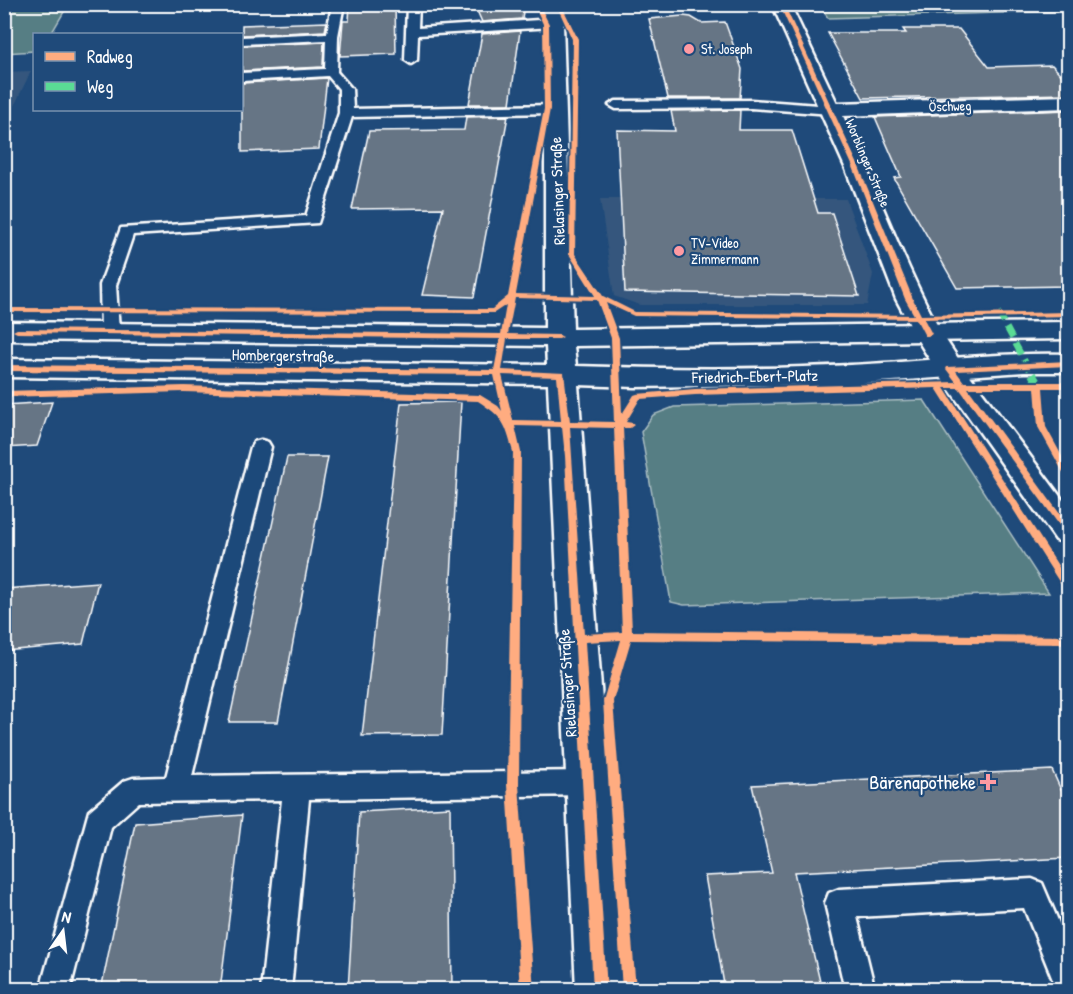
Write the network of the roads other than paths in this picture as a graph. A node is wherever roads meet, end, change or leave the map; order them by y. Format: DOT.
graph roads {
  1 [pos="338,4"];
  2 [pos="413,4"];
  3 [pos="781,4"];
  4 [pos="553,14"];
  5 [pos="412,32"];
  6 [pos="332,36"];
  7 [pos="243,40"];
  8 [pos="411,60"];
  9 [pos="331,72"];
  10 [pos="243,77"];
  11 [pos="1068,102"];
  12 [pos="616,105"];
  13 [pos="554,109"];
  14 [pos="831,110"];
  15 [pos="346,113"];
  16 [pos="1068,330"];
  17 [pos="4,331"];
  18 [pos="110,331"];
  19 [pos="928,334"];
  20 [pos="559,337"];
  21 [pos="1068,363"];
  22 [pos="4,368"];
  23 [pos="950,369"];
  24 [pos="561,375"];
  25 [pos="261,447"];
  26 [pos="1068,531"];
  27 [pos="588,783"];
  28 [pos="297,787"];
  29 [pos="176,789"];
  30 [pos="1068,979"];
  31 [pos="55,990"];
  32 [pos="276,990"];
  33 [pos="600,990"];
  34 [pos="860,990"];
  1 -- 6 [label="lane"];
  2 -- 5 [label="lane"];
  3 -- 14 [label="main road, Worblinger Straße"];
  4 -- 5 [label="lane"];
  4 -- 13 [label="main road, Rielasinger Straße"];
  5 -- 8 [label="lane"];
  6 -- 7 [label="lane"];
  6 -- 9 [label="lane"];
  9 -- 10 [label="lane"];
  9 -- 15 [label="lane"];
  11 -- 14 [label="main road, Öschweg"];
  12 -- 14 [label="lane"];
  13 -- 15 [label="lane"];
  13 -- 20 [label="main road, Rielasinger Straße"];
  14 -- 19 [label="main road, Worblinger Straße"];
  15 -- 18 [label="lane"];
  16 -- 19 [label="main road"];
  17 -- 18 [label="main road, Hombergerstraße"];
  18 -- 20 [label="main road, Hombergerstraße"];
  19 -- 20 [label="main road"];
  19 -- 23 [label="main road, Worblinger Straße"];
  20 -- 24 [label="main road, Rielasinger Straße"];
  21 -- 23 [label="main road, Friedrich-Ebert-Platz"];
  22 -- 24 [label="main road, Hombergerstraße"];
  23 -- 24 [label="main road, Friedrich-Ebert-Platz"];
  23 -- 26 [label="main road, Worblinger Straße"];
  24 -- 27 [label="main road, Rielasinger Straße"];
  25 -- 29 [label="lane"];
  27 -- 28 [label="lane"];
  27 -- 33 [label="main road, Rielasinger Straße"];
  28 -- 29 [label="lane"];
  28 -- 32 [label="lane"];
  29 -- 31 [label="lane"];
  30 -- 34 [label="lane"];
}
